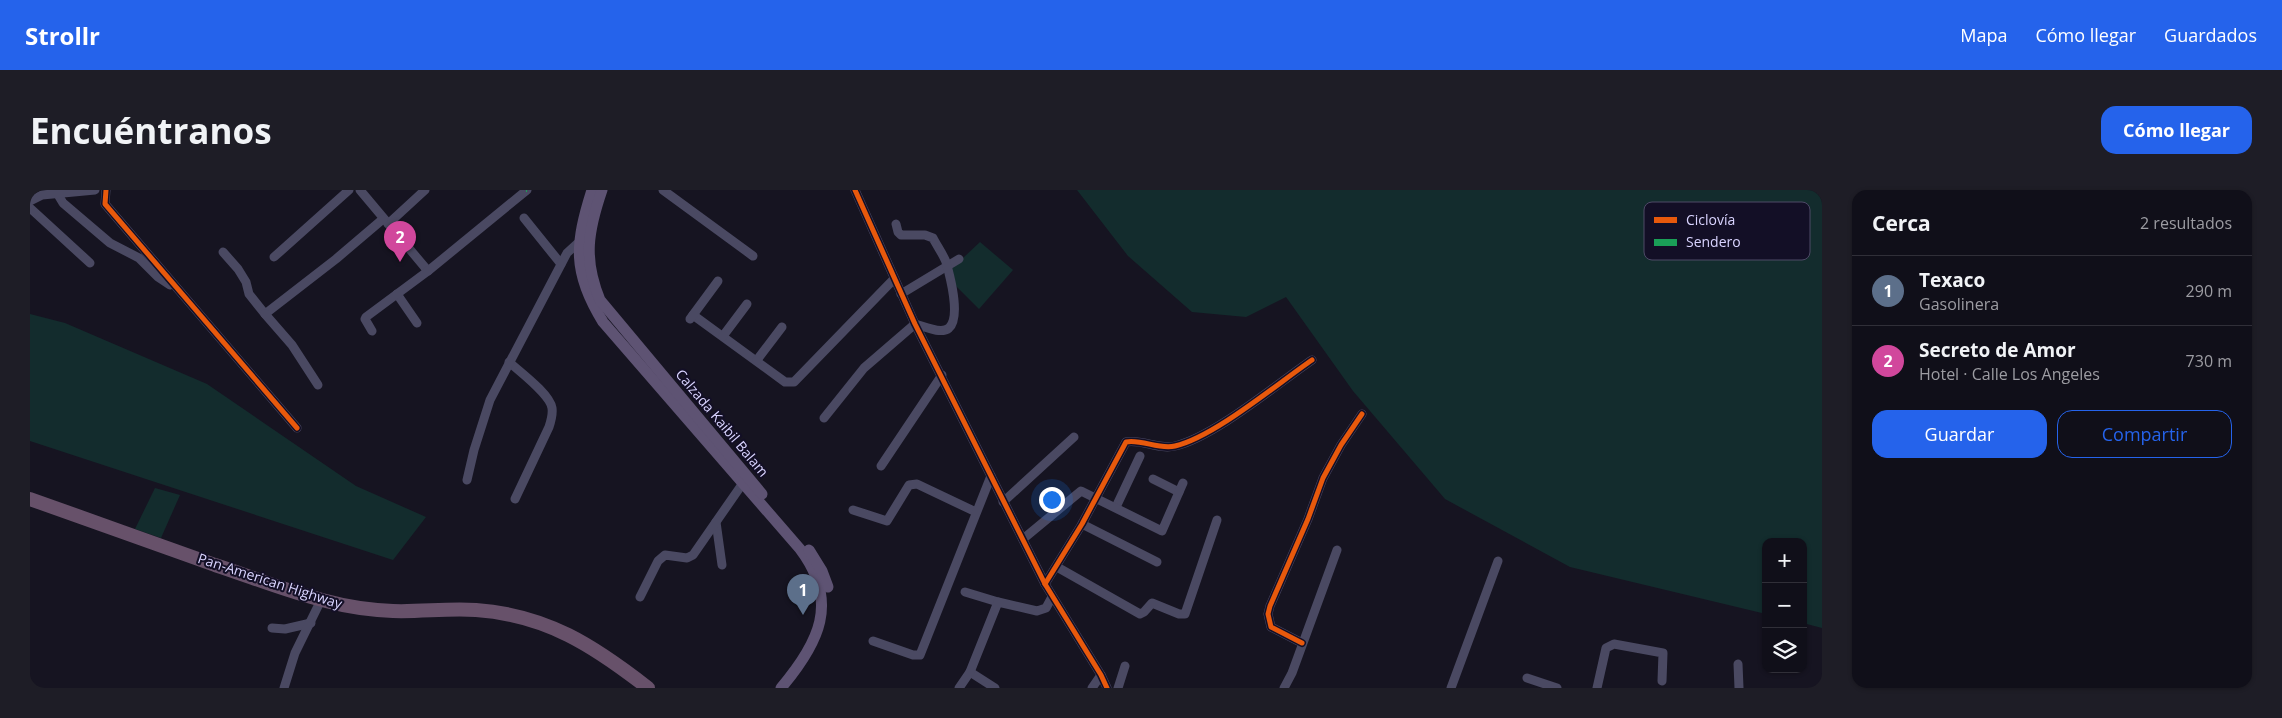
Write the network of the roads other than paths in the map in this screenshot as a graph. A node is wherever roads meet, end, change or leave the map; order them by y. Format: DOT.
graph roads {
  1 [pos="95,190"];
  2 [pos="106,190"];
  3 [pos="349,190"];
  4 [pos="360,190"];
  5 [pos="426,190"];
  6 [pos="527,190"];
  7 [pos="592,190"];
  8 [pos="602,190"];
  9 [pos="663,190"];
  10 [pos="855,190"];
  11 [pos="57,193"];
  12 [pos="30,200"];
  13 [pos="30,208"];
  14 [pos="524,218"];
  15 [pos="385,221"];
  16 [pos="896,224"];
  17 [pos="579,242"];
  18 [pos="223,252"];
  19 [pos="753,256"];
  20 [pos="274,257"];
  21 [pos="959,260"];
  22 [pos="90,263"];
  23 [pos="561,264"];
  24 [pos="947,266"];
  25 [pos="428,271"];
  26 [pos="894,279"];
  27 [pos="718,281"];
  28 [pos="178,290"];
  29 [pos="397,294"];
  30 [pos="901,294"];
  31 [pos="747,304"];
  32 [pos="265,314"];
  33 [pos="417,323"];
  34 [pos="914,324"];
  35 [pos="782,327"];
  36 [pos="372,331"];
  37 [pos="723,336"];
  38 [pos="757,360"];
  39 [pos="1312,360"];
  40 [pos="509,362"];
  41 [pos="942,375"];
  42 [pos="318,385"];
  43 [pos="1362,414"];
  44 [pos="824,418"];
  45 [pos="297,428"];
  46 [pos="1074,437"];
  47 [pos="1140,456"];
  48 [pos="880,466"];
  49 [pos="991,476"];
  50 [pos="467,480"];
  51 [pos="1153,480"];
  52 [pos="1183,482"];
  53 [pos="743,483"];
  54 [pos="1179,492"];
  55 [pos="30,499"];
  56 [pos="515,499"];
  57 [pos="1096,499"];
  58 [pos="1004,502"];
  59 [pos="1116,507"];
  60 [pos="854,510"];
  61 [pos="976,512"];
  62 [pos="1217,520"];
  63 [pos="716,522"];
  64 [pos="1082,524"];
  65 [pos="1022,539"];
  66 [pos="1337,550"];
  67 [pos="1498,561"];
  68 [pos="1157,562"];
  69 [pos="722,565"];
  70 [pos="1057,567"];
  71 [pos="1045,584"];
  72 [pos="965,592"];
  73 [pos="640,597"];
  74 [pos="1052,597"];
  75 [pos="321,600"];
  76 [pos="998,602"];
  77 [pos="311,623"];
  78 [pos="272,628"];
  79 [pos="873,641"];
  80 [pos="1302,643"];
  81 [pos="1738,664"];
  82 [pos="1126,666"];
  83 [pos="798,668"];
  84 [pos="970,672"];
  85 [pos="1101,675"];
  86 [pos="1527,678"];
  87 [pos="1662,681"];
  88 [pos="284,688"];
  89 [pos="648,688"];
  90 [pos="781,688"];
  91 [pos="959,688"];
  92 [pos="995,688"];
  93 [pos="1092,688"];
  94 [pos="1107,688"];
  95 [pos="1118,688"];
  96 [pos="1284,688"];
  97 [pos="1451,688"];
  98 [pos="1557,688"];
  99 [pos="1597,688"];
  100 [pos="1738,688"];
  1 -- 11 [label="street"];
  2 -- 28 [label="street"];
  3 -- 20 [label="street"];
  4 -- 15 [label="street"];
  5 -- 15 [label="street"];
  6 -- 25 [label="street"];
  7 -- 17 [label="main road, Calzada Kaibil Balam"];
  8 -- 83 [label="main road, Calzada Kaibil Balam"];
  9 -- 19 [label="street"];
  10 -- 26 [label="street"];
  11 -- 12 [label="street"];
  11 -- 28 [label="street"];
  13 -- 22 [label="street"];
  14 -- 23 [label="street"];
  15 -- 25 [label="street"];
  15 -- 32 [label="street"];
  16 -- 24 [label="street"];
  17 -- 23 [label="street"];
  17 -- 53 [label="main road, Calzada Kaibil Balam"];
  18 -- 32 [label="street"];
  21 -- 24 [label="street"];
  23 -- 40 [label="street"];
  24 -- 30 [label="street"];
  24 -- 34 [label="street"];
  25 -- 29 [label="street"];
  26 -- 30 [label="street"];
  26 -- 38 [label="street"];
  27 -- 37 [label="street"];
  28 -- 45 [label="street"];
  29 -- 33 [label="street"];
  29 -- 36 [label="street"];
  30 -- 34 [label="street"];
  31 -- 37 [label="street"];
  32 -- 42 [label="street"];
  34 -- 41 [label="street"];
  34 -- 44 [label="street"];
  35 -- 38 [label="street"];
  37 -- 38 [label="street"];
  39 -- 57 [label="street"];
  40 -- 50 [label="street"];
  40 -- 56 [label="street"];
  41 -- 48 [label="street"];
  41 -- 49 [label="street"];
  43 -- 80 [label="street"];
  46 -- 58 [label="street"];
  47 -- 59 [label="street"];
  49 -- 58 [label="street"];
  49 -- 61 [label="street"];
  51 -- 54 [label="street"];
  52 -- 54 [label="street"];
  53 -- 63 [label="street"];
  53 -- 83 [label="main road, Calzada Kaibil Balam"];
  54 -- 59 [label="street"];
  55 -- 75 [label="highway, Pan-American Highway"];
  57 -- 59 [label="street"];
  57 -- 64 [label="street"];
  57 -- 65 [label="street"];
  58 -- 65 [label="street"];
  60 -- 61 [label="street"];
  61 -- 79 [label="street"];
  62 -- 70 [label="street"];
  63 -- 69 [label="street"];
  63 -- 73 [label="street"];
  64 -- 68 [label="street"];
  64 -- 70 [label="street"];
  65 -- 71 [label="street"];
  66 -- 80 [label="street"];
  67 -- 97 [label="street"];
  70 -- 71 [label="street"];
  71 -- 74 [label="street"];
  72 -- 76 [label="street"];
  74 -- 76 [label="street"];
  74 -- 85 [label="street"];
  75 -- 77 [label="street"];
  75 -- 89 [label="highway, Pan-American Highway"];
  76 -- 84 [label="street"];
  77 -- 78 [label="street"];
  77 -- 88 [label="street"];
  80 -- 96 [label="street"];
  81 -- 100 [label="street"];
  82 -- 95 [label="street"];
  83 -- 90 [label="main road, Calzada Kaibil Balam"];
  84 -- 91 [label="street"];
  84 -- 92 [label="street"];
  85 -- 93 [label="street"];
  85 -- 94 [label="street"];
  86 -- 98 [label="street"];
  87 -- 99 [label="street"];
}
